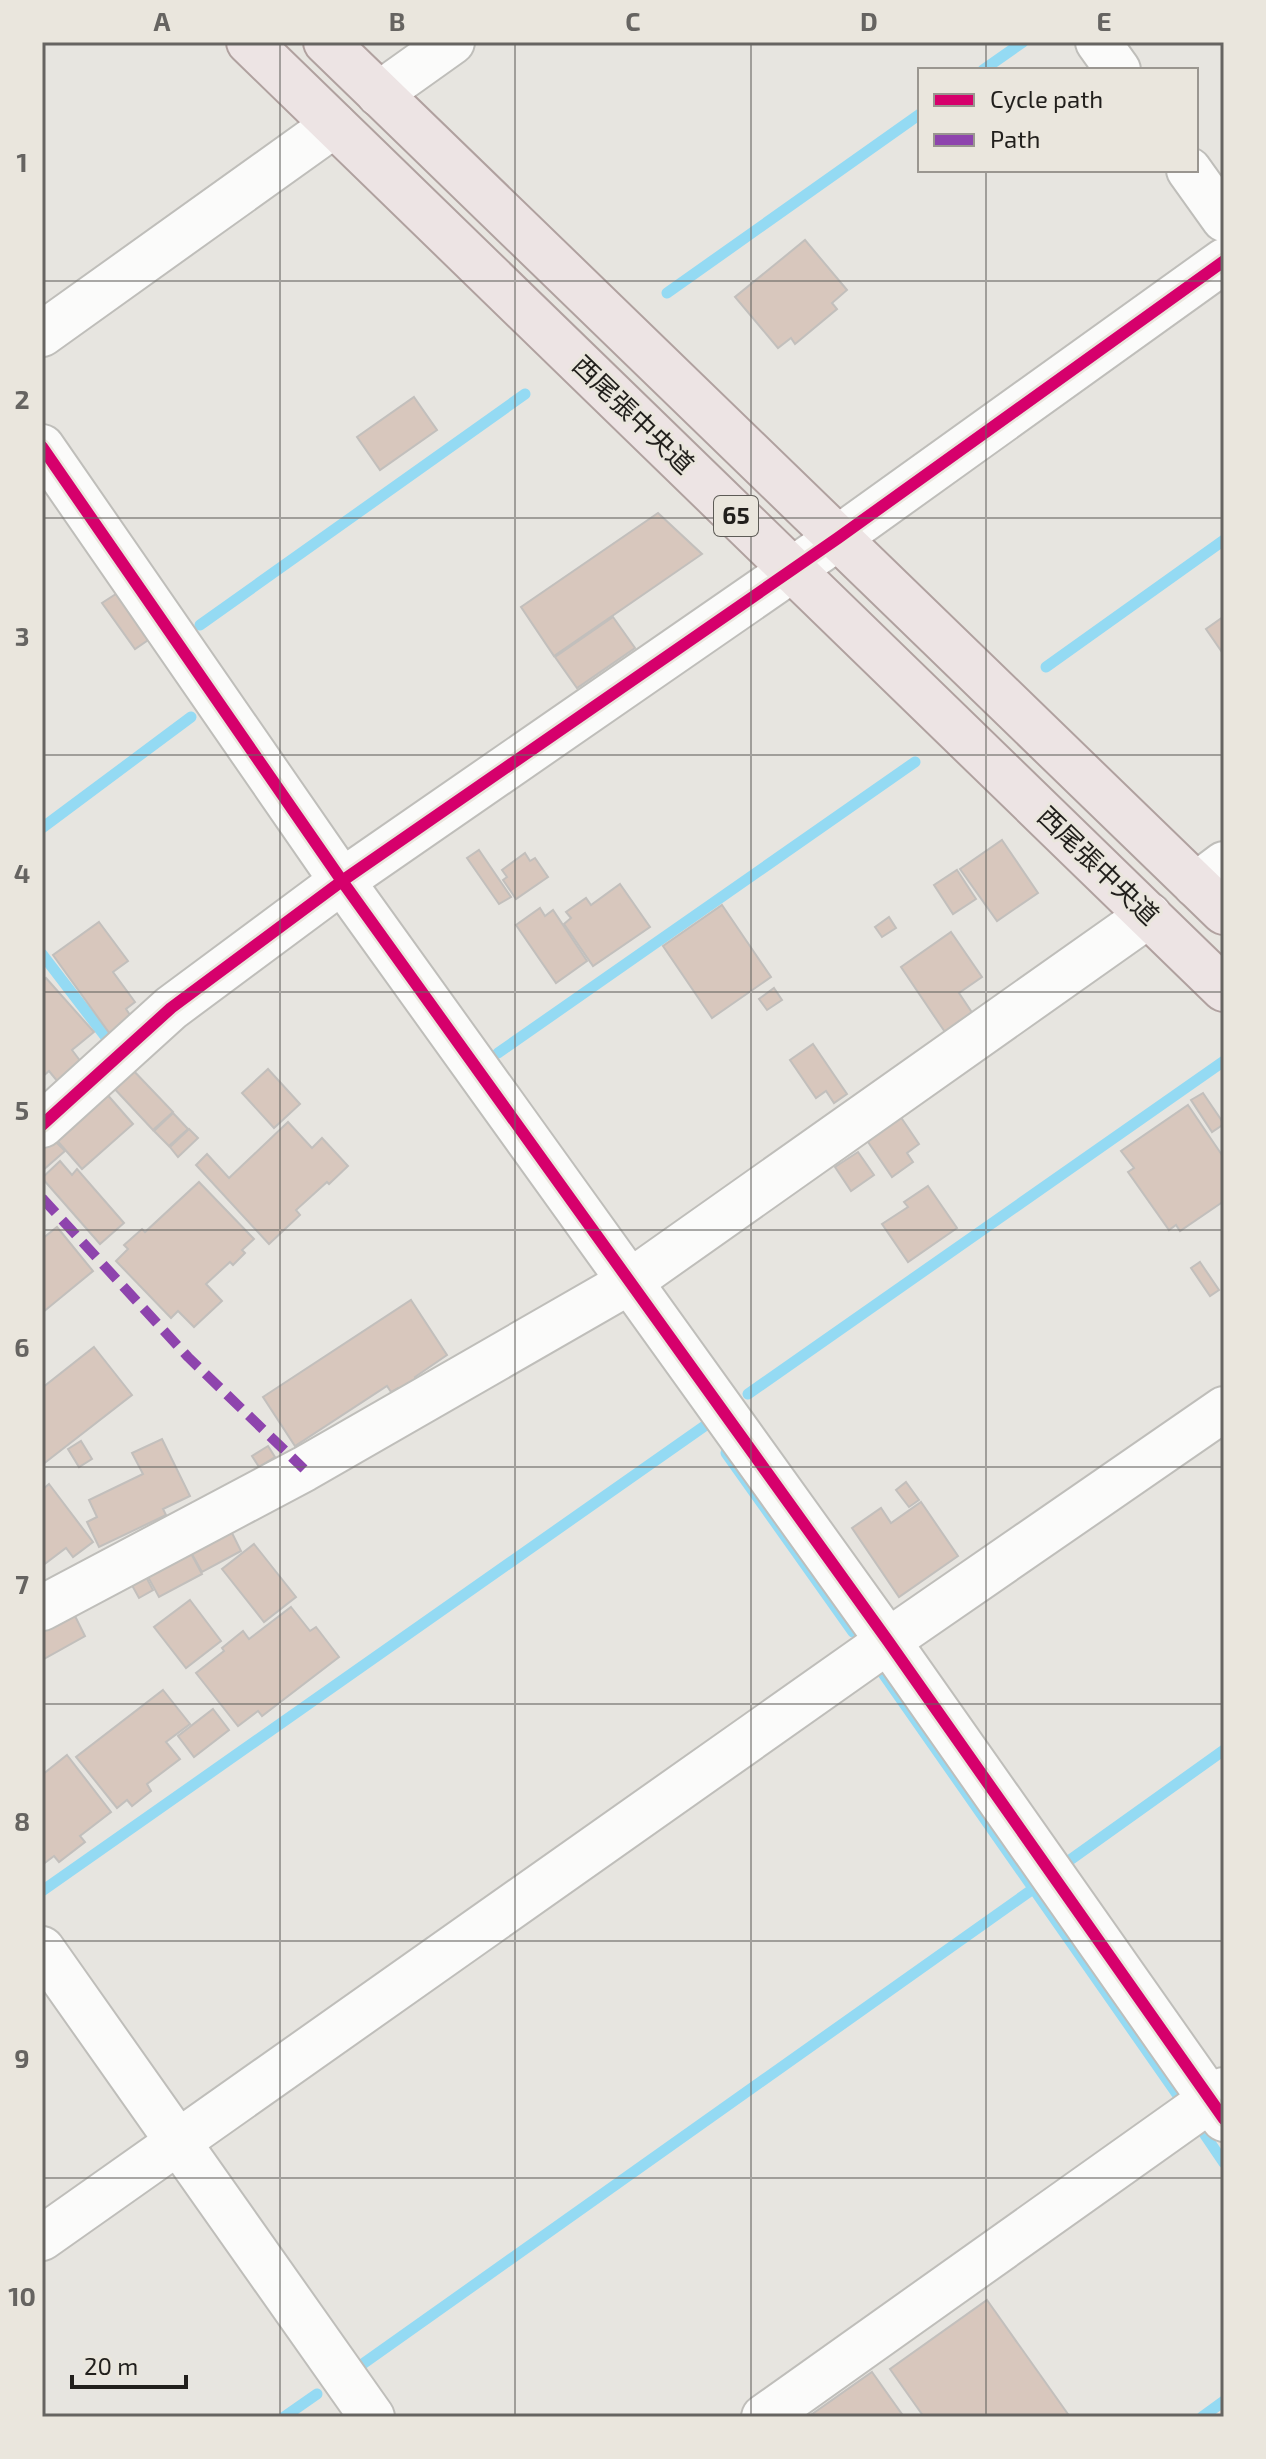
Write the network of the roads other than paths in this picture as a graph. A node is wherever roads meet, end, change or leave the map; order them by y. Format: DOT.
graph roads {
  1 [pos="249,42"];
  2 [pos="326,42"];
  3 [pos="452,42"];
  4 [pos="1098,42"];
  5 [pos="1117,68"];
  6 [pos="379,94"];
  7 [pos="334,125"];
  8 [pos="1190,172"];
  9 [pos="1224,219"];
  10 [pos="1224,261"];
  11 [pos="42,334"];
  12 [pos="42,447"];
  13 [pos="838,538"];
  14 [pos="792,570"];
  15 [pos="342,881"];
  16 [pos="1215,887"];
  17 [pos="1149,915"];
  18 [pos="1224,989"];
  19 [pos="42,1125"];
  20 [pos="631,1281"];
  21 [pos="1224,1409"];
  22 [pos="42,1608"];
  23 [pos="888,1641"];
  24 [pos="42,1949"];
  25 [pos="1220,2103"];
  26 [pos="179,2141"];
  27 [pos="42,2238"];
  28 [pos="372,2417"];
  29 [pos="764,2417"];
  1 -- 7 [label="main road, 西尾張中央道 / 65"];
  2 -- 6 [label="main road, 西尾張中央道 / 65"];
  3 -- 6 [label="street"];
  4 -- 5 [label="street"];
  6 -- 13 [label="main road, 西尾張中央道 / 65"];
  7 -- 11 [label="street"];
  7 -- 14 [label="main road, 西尾張中央道 / 65"];
  8 -- 9 [label="street"];
  10 -- 13 [label="street"];
  12 -- 15 [label="street"];
  13 -- 14 [label="street"];
  13 -- 16 [label="main road, 西尾張中央道 / 65"];
  14 -- 15 [label="street"];
  14 -- 17 [label="main road, 西尾張中央道 / 65"];
  15 -- 19 [label="street"];
  15 -- 20 [label="street"];
  17 -- 18 [label="main road, 西尾張中央道 / 65"];
  17 -- 20 [label="street"];
  20 -- 22 [label="street"];
  20 -- 23 [label="street"];
  21 -- 23 [label="street"];
  23 -- 25 [label="street"];
  23 -- 26 [label="street"];
  24 -- 26 [label="street"];
  25 -- 29 [label="street"];
  26 -- 27 [label="street"];
  26 -- 28 [label="street"];
}
